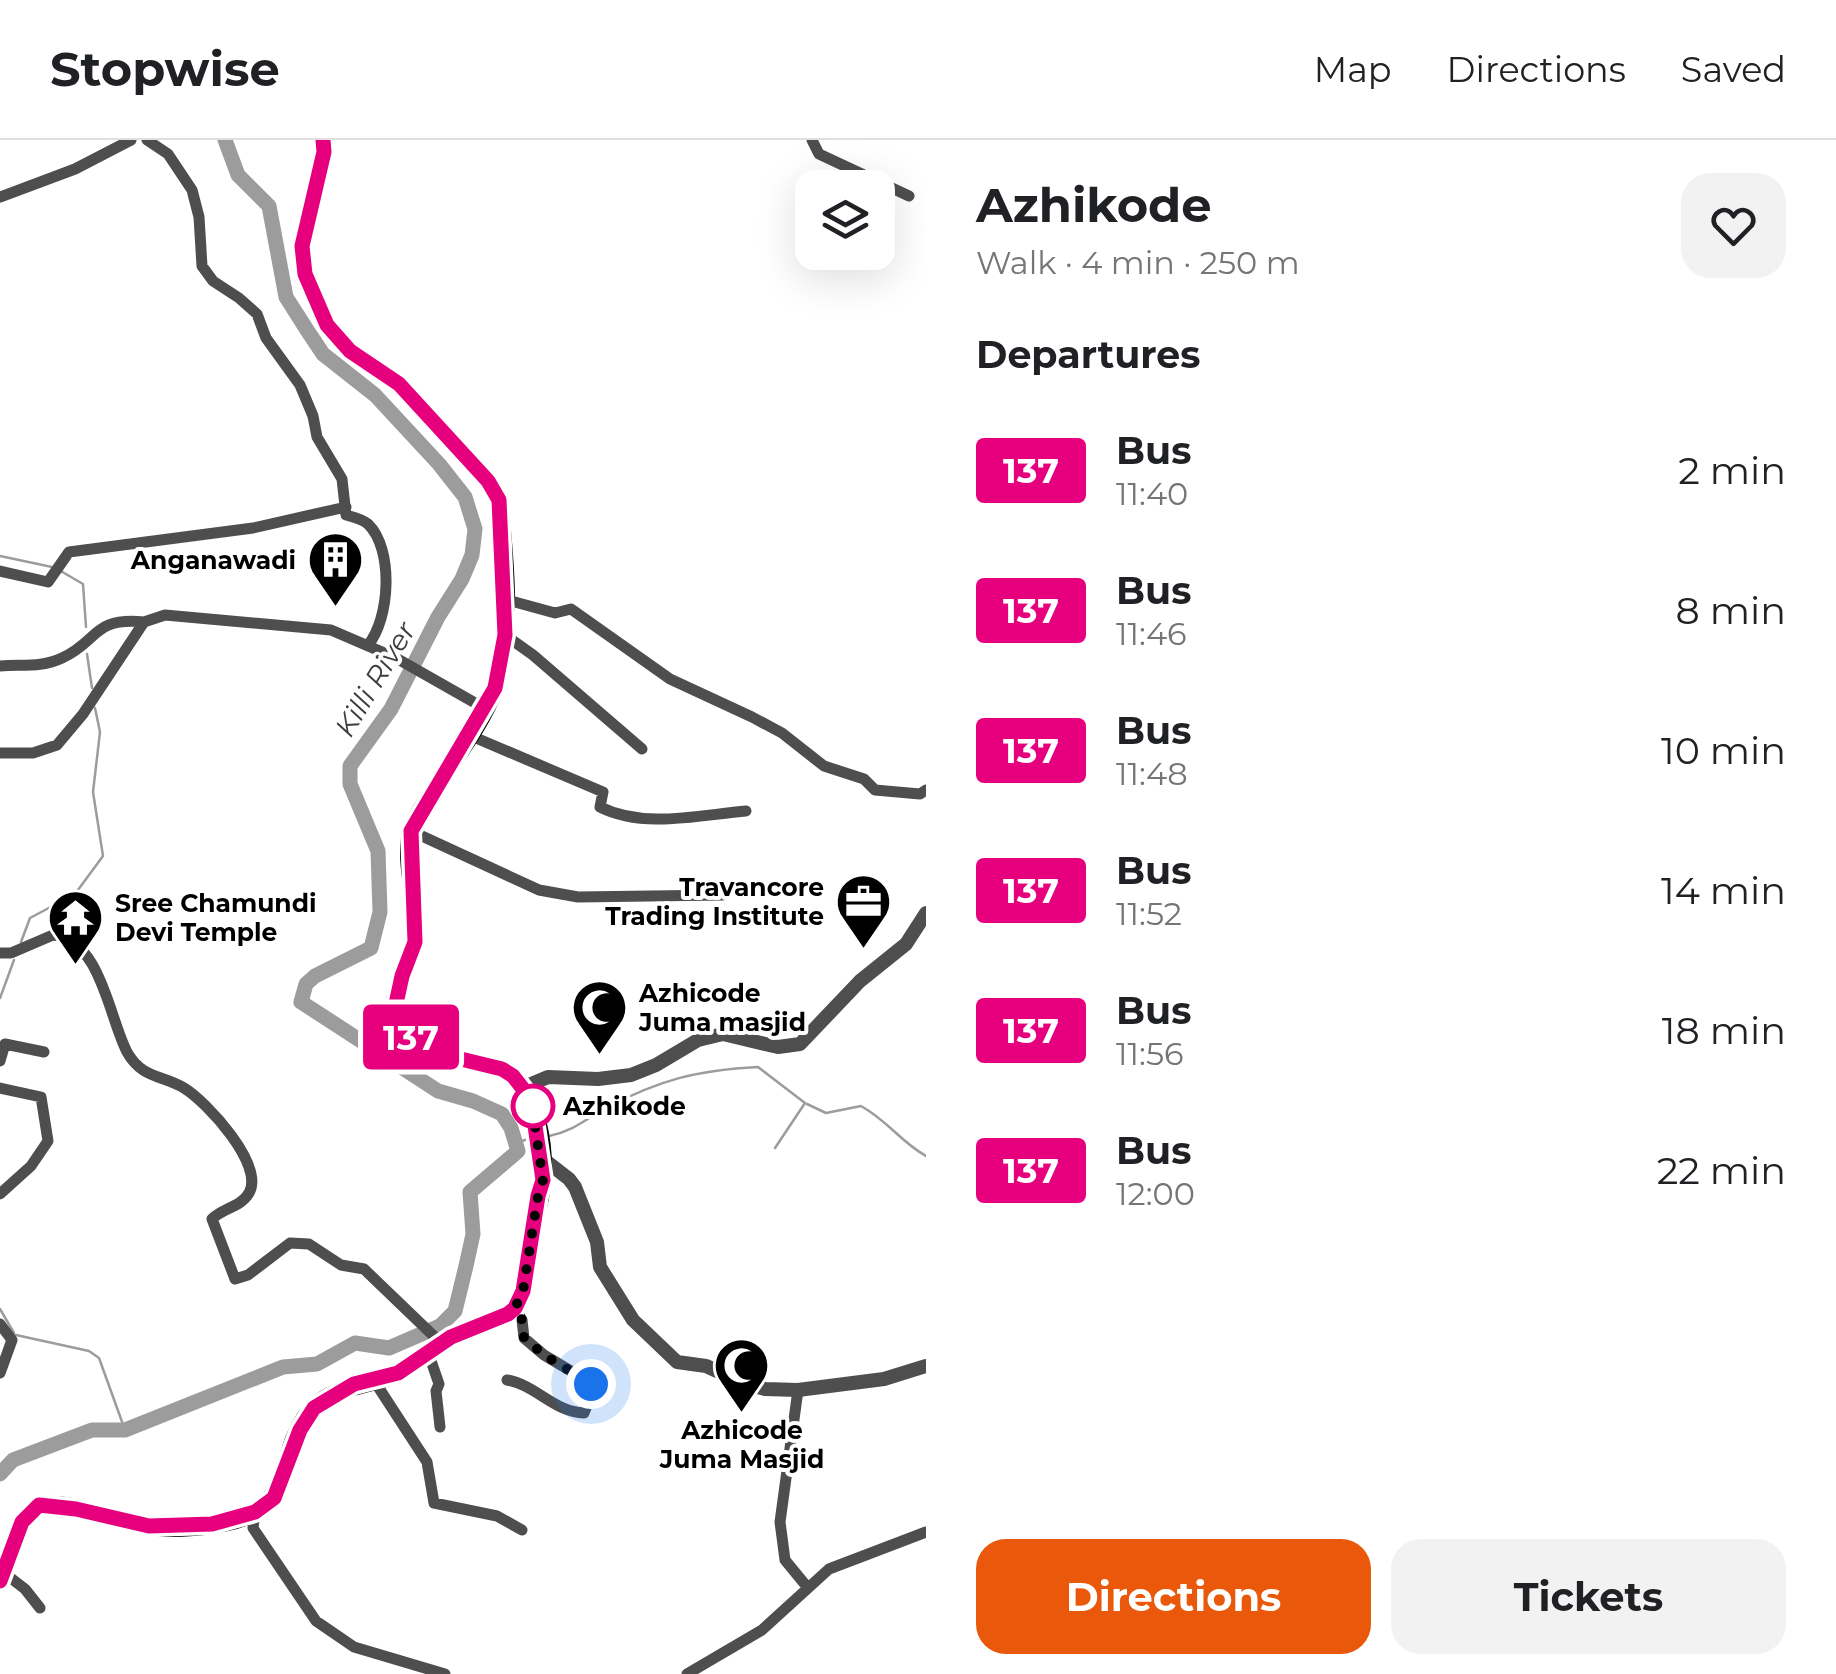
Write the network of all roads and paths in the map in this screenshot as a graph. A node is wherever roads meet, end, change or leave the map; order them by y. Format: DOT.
graph roads {
  1 [pos="131,140"];
  2 [pos="147,140"];
  3 [pos="323,140"];
  4 [pos="812,140"];
  5 [pos="910,196"];
  6 [pos="0,197"];
  7 [pos="346,507"];
  8 [pos="0,570"];
  9 [pos="504,599"];
  10 [pos="144,622"];
  11 [pos="505,635"];
  12 [pos="368,645"];
  13 [pos="0,666"];
  14 [pos="484,708"];
  15 [pos="469,735"];
  16 [pos="642,749"];
  17 [pos="0,754"];
  18 [pos="926,790"];
  19 [pos="746,811"];
  20 [pos="411,831"];
  21 [pos="723,895"];
  22 [pos="926,913"];
  23 [pos="0,952"];
  24 [pos="44,1052"];
  25 [pos="0,1060"];
  26 [pos="0,1088"];
  27 [pos="522,1088"];
  28 [pos="542,1158"];
  29 [pos="0,1194"];
  30 [pos="515,1308"];
  31 [pos="0,1324"];
  32 [pos="435,1344"];
  33 [pos="926,1366"];
  34 [pos="0,1373"];
  35 [pos="373,1379"];
  36 [pos="507,1380"];
  37 [pos="798,1390"];
  38 [pos="440,1427"];
  39 [pos="255,1512"];
  40 [pos="522,1530"];
  41 [pos="926,1532"];
  42 [pos="2,1576"];
  43 [pos="808,1588"];
  44 [pos="40,1608"];
  45 [pos="445,1674"];
  46 [pos="686,1674"];
  1 -- 6 [label="street"];
  2 -- 7 [label="street"];
  3 -- 9 [label="main road"];
  4 -- 5 [label="street"];
  7 -- 8 [label="street"];
  7 -- 12 [label="street"];
  9 -- 11 [label="main road"];
  9 -- 18 [label="street"];
  10 -- 12 [label="street"];
  10 -- 13 [label="street"];
  10 -- 17 [label="street"];
  11 -- 14 [label="main road"];
  11 -- 16 [label="street"];
  12 -- 14 [label="street"];
  14 -- 15 [label="main road"];
  15 -- 19 [label="street"];
  15 -- 20 [label="main road"];
  20 -- 21 [label="street"];
  20 -- 27 [label="main road"];
  22 -- 27 [label="street"];
  23 -- 32 [label="street"];
  24 -- 25 [label="street"];
  26 -- 29 [label="street"];
  27 -- 28 [label="main road"];
  28 -- 30 [label="main road"];
  28 -- 37 [label="street"];
  30 -- 32 [label="main road"];
  30 -- 36 [label="street"];
  31 -- 34 [label="street"];
  32 -- 35 [label="main road"];
  32 -- 38 [label="street"];
  33 -- 37 [label="street"];
  35 -- 39 [label="main road"];
  35 -- 40 [label="street"];
  37 -- 43 [label="street"];
  39 -- 42 [label="main road"];
  39 -- 45 [label="street"];
  41 -- 43 [label="street"];
  42 -- 44 [label="street"];
  43 -- 46 [label="street"];
}
